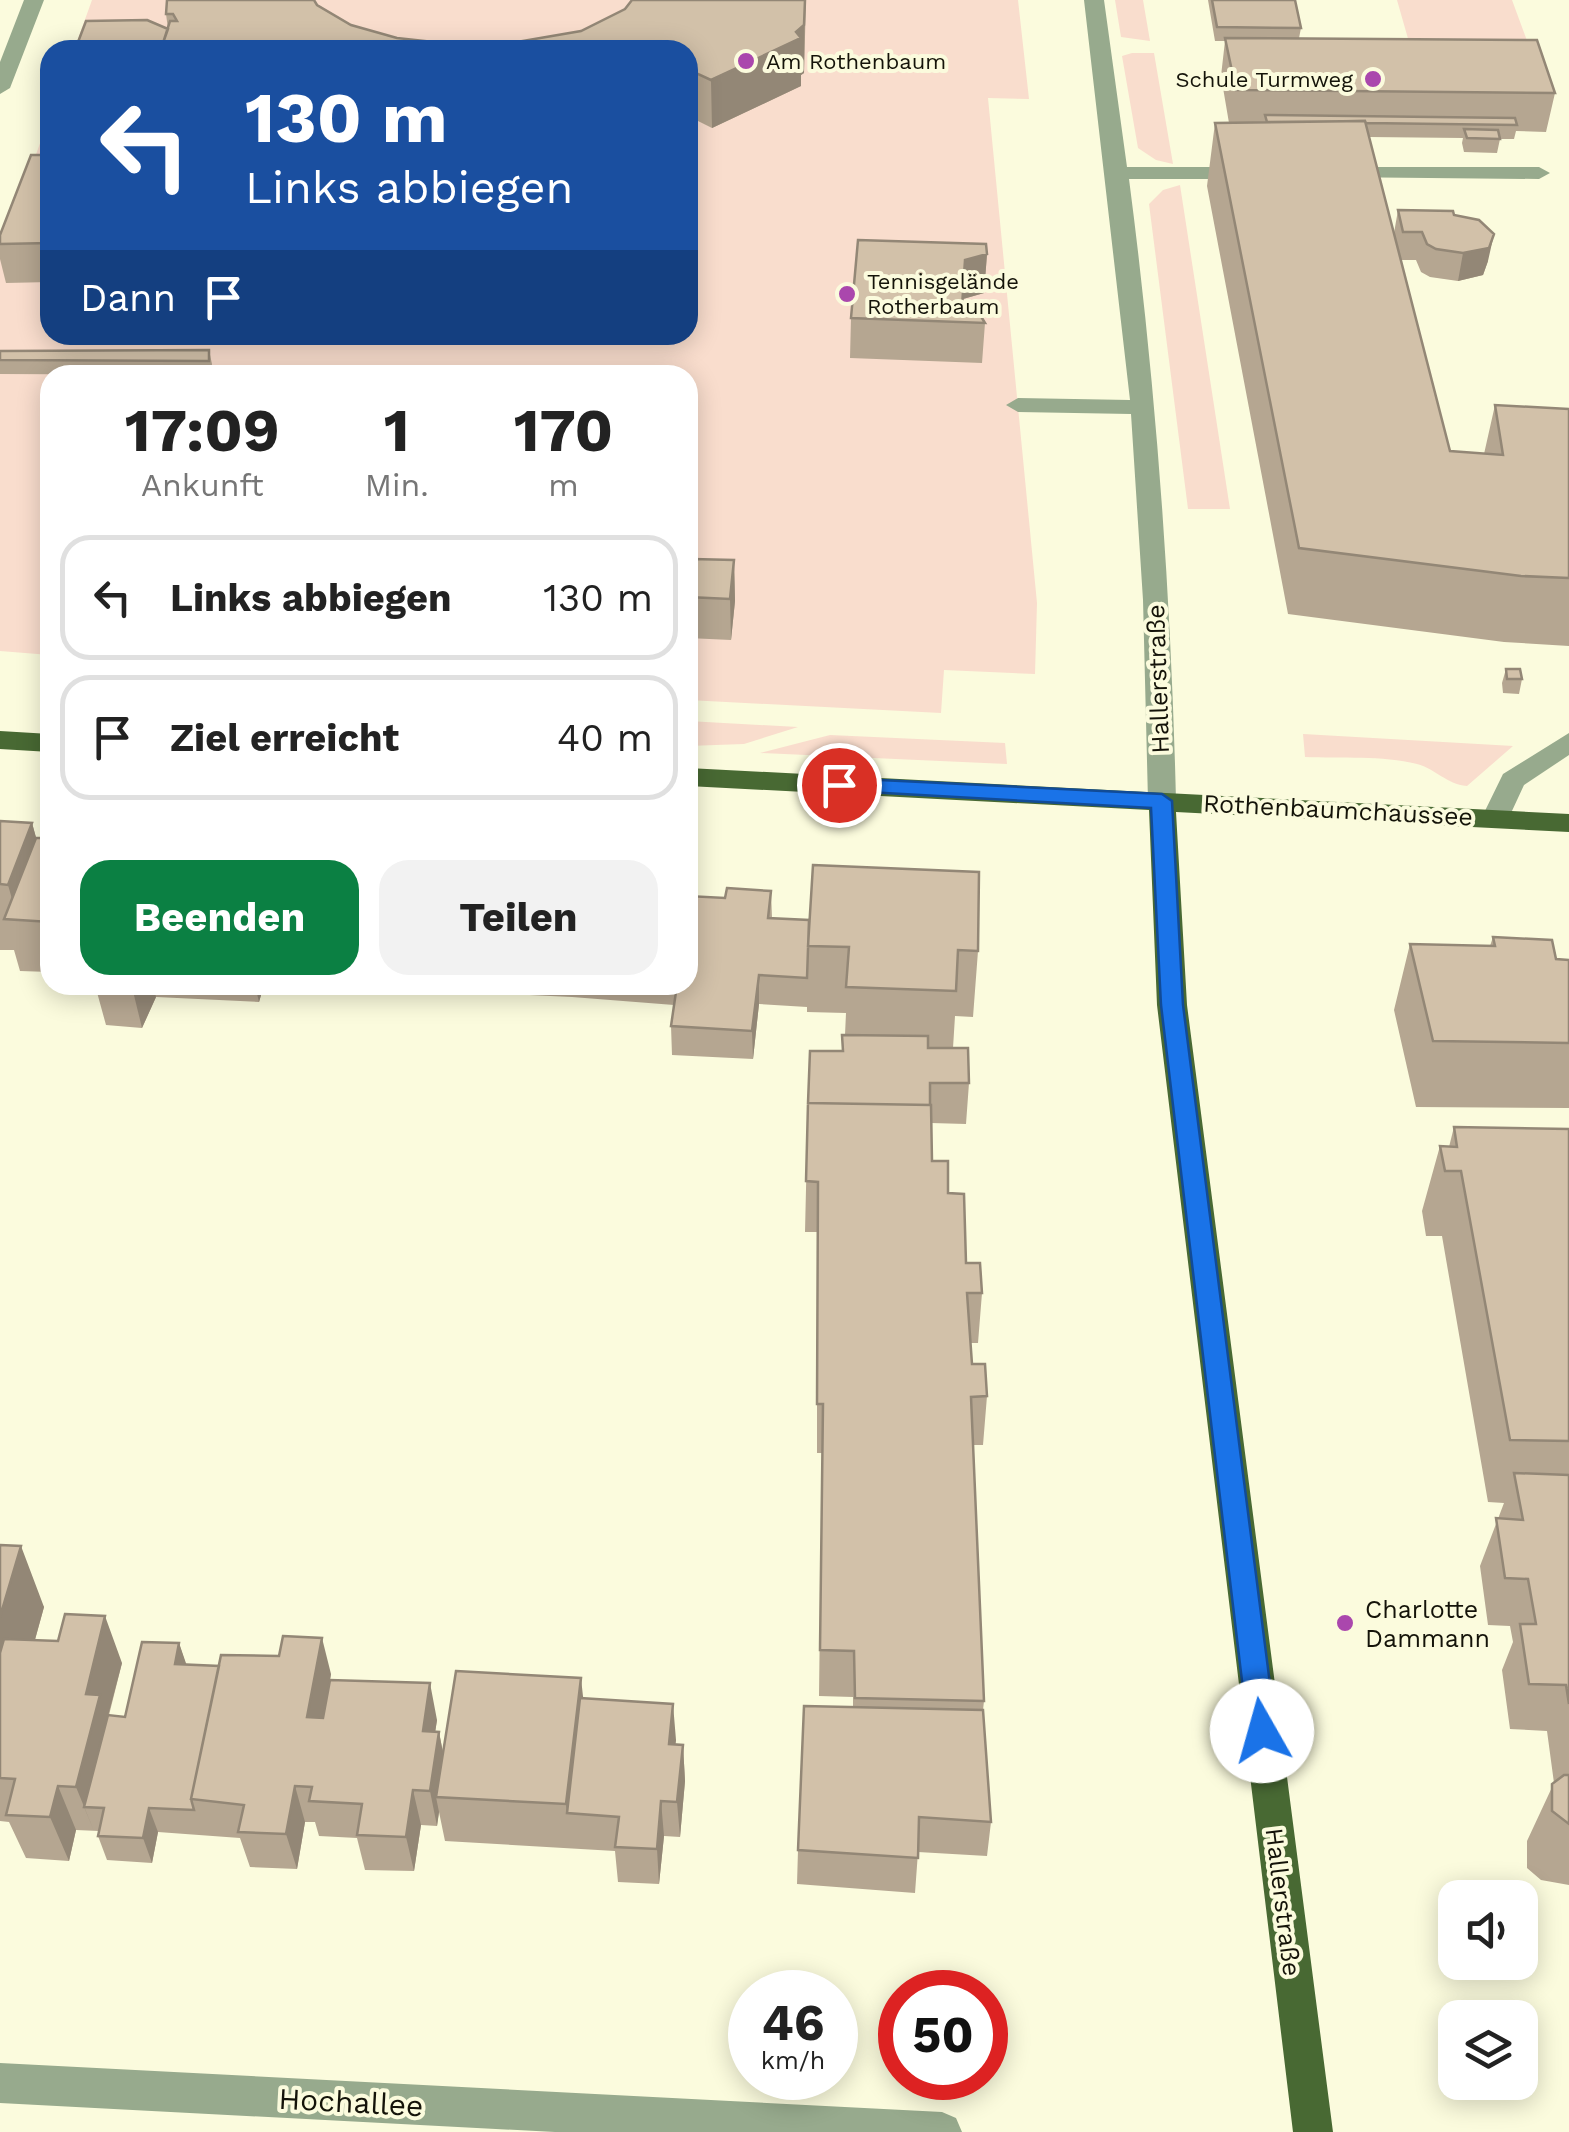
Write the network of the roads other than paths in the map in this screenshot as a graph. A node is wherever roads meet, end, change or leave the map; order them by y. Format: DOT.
graph roads {
  1 [pos="34,0"];
  2 [pos="1094,0"];
  3 [pos="0,88"];
  4 [pos="1120,172"];
  5 [pos="1264,173"];
  6 [pos="1323,173"];
  7 [pos="1539,173"];
  8 [pos="1018,405"];
  9 [pos="1140,407"];
  10 [pos="0,740"];
  11 [pos="40,742"];
  12 [pos="1569,742"];
  13 [pos="698,778"];
  14 [pos="1162,801"];
  15 [pos="1495,819"];
  16 [pos="1569,823"];
  17 [pos="0,2084"];
  18 [pos="942,2132"];
  19 [pos="1312,2132"];
  1 -- 3 [label="street"];
  2 -- 4 [label="street, Hallerstraße"];
  4 -- 5 [label="street"];
  4 -- 9 [label="street, Hallerstraße"];
  6 -- 7 [label="street"];
  8 -- 9 [label="street"];
  9 -- 14 [label="street, Hallerstraße"];
  10 -- 11 [label="main road"];
  12 -- 15 [label="street"];
  13 -- 14 [label="main road, Rothenbaumchaussee"];
  14 -- 15 [label="main road, Rothenbaumchaussee"];
  14 -- 19 [label="main road, Hallerstraße"];
  15 -- 16 [label="main road, Rothenbaumchaussee"];
  17 -- 18 [label="street, Hochallee"];
}
